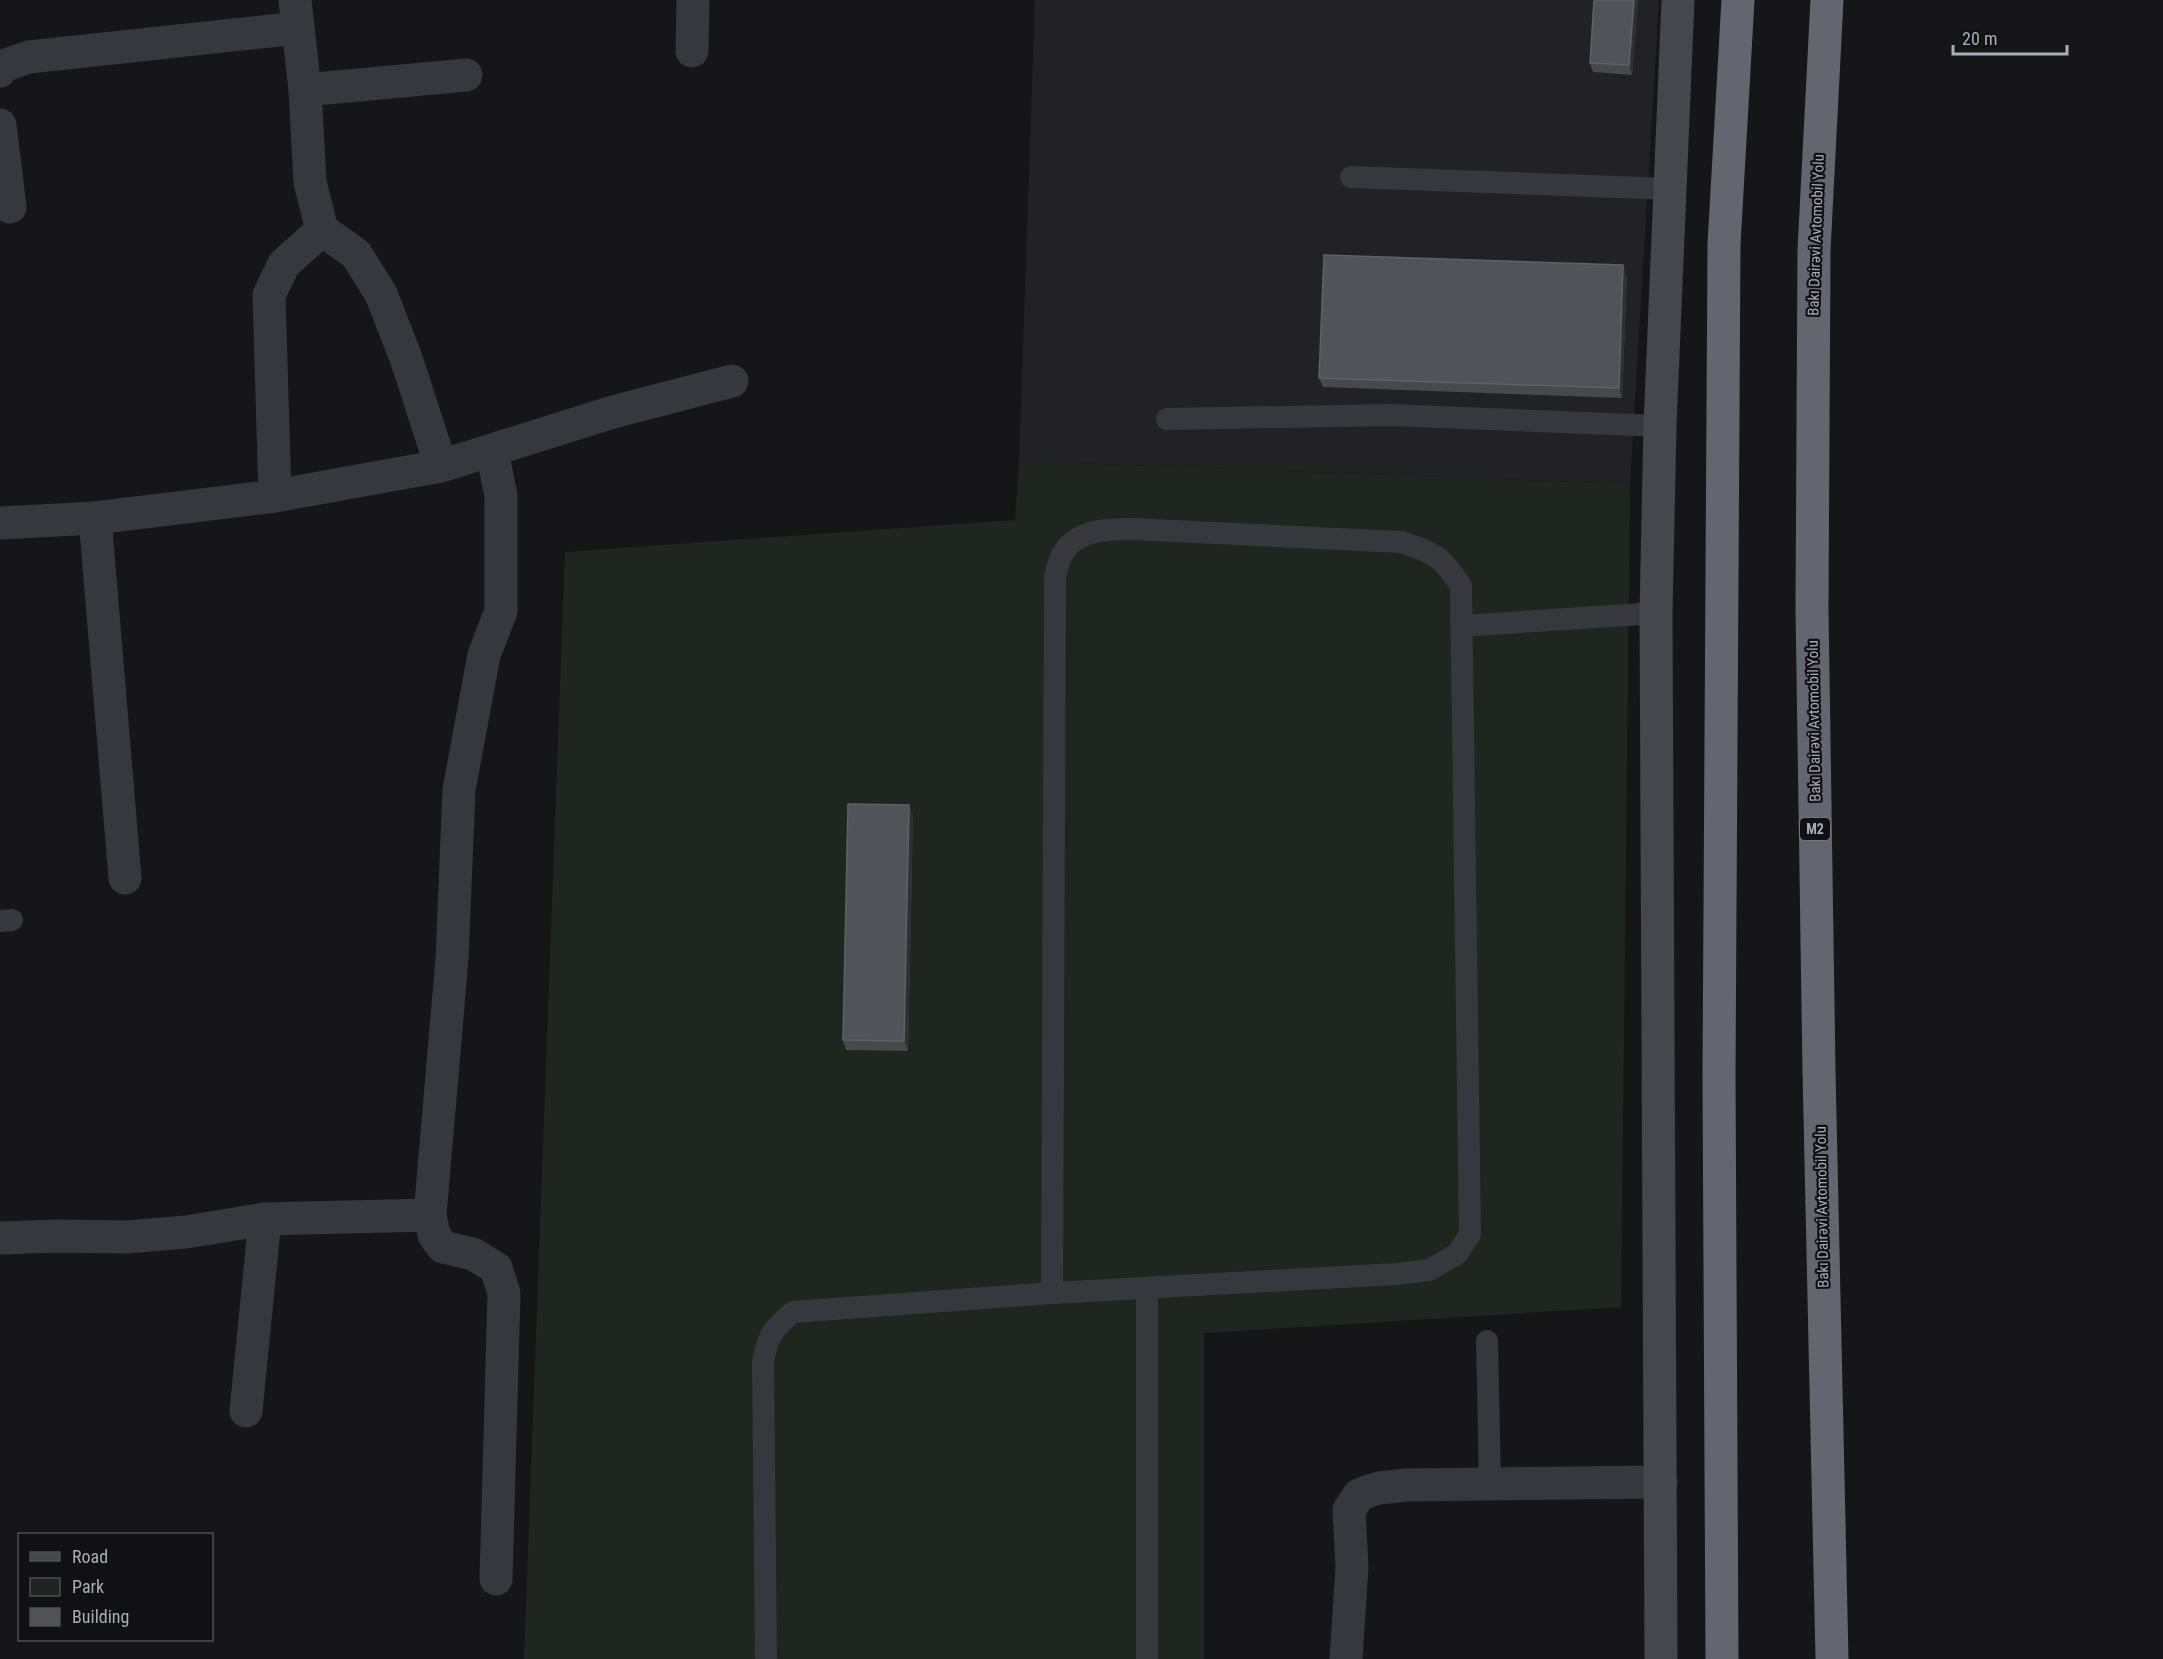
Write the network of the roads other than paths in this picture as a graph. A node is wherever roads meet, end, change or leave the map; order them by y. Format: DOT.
graph roads {
  1 [pos="693,0"];
  2 [pos="1678,0"];
  3 [pos="1738,0"];
  4 [pos="1827,0"];
  5 [pos="297,14"];
  6 [pos="693,51"];
  7 [pos="0,71"];
  8 [pos="466,75"];
  9 [pos="305,90"];
  10 [pos="0,124"];
  11 [pos="1351,177"];
  12 [pos="1669,189"];
  13 [pos="10,207"];
  14 [pos="322,230"];
  15 [pos="732,381"];
  16 [pos="1167,419"];
  17 [pos="1660,426"];
  18 [pos="492,451"];
  19 [pos="441,466"];
  20 [pos="275,496"];
  21 [pos="95,518"];
  22 [pos="0,523"];
  23 [pos="1656,613"];
  24 [pos="1462,626"];
  25 [pos="125,878"];
  26 [pos="430,1215"];
  27 [pos="265,1219"];
  28 [pos="0,1238"];
  29 [pos="1147,1287"];
  30 [pos="1052,1293"];
  31 [pos="1487,1341"];
  32 [pos="246,1411"];
  33 [pos="1661,1482"];
  34 [pos="1490,1484"];
  35 [pos="496,1579"];
  36 [pos="766,1659"];
  37 [pos="1147,1659"];
  38 [pos="1346,1659"];
  39 [pos="1660,1659"];
  40 [pos="1722,1659"];
  41 [pos="1832,1659"];
  1 -- 6 [label="street"];
  2 -- 12 [label="main road"];
  3 -- 40 [label="highway"];
  4 -- 41 [label="highway, Bakı Dairəvi Avtomobil Yolu / M2"];
  5 -- 7 [label="street"];
  5 -- 9 [label="street"];
  8 -- 9 [label="street"];
  9 -- 14 [label="street"];
  10 -- 13 [label="street"];
  11 -- 12 [label="lane"];
  12 -- 17 [label="main road"];
  14 -- 19 [label="street"];
  14 -- 20 [label="street"];
  15 -- 18 [label="street"];
  16 -- 17 [label="lane"];
  17 -- 23 [label="main road"];
  18 -- 19 [label="street"];
  18 -- 26 [label="street"];
  19 -- 20 [label="street"];
  20 -- 21 [label="street"];
  21 -- 22 [label="street"];
  21 -- 25 [label="street"];
  23 -- 24 [label="lane"];
  23 -- 33 [label="main road"];
  24 -- 29 [label="lane"];
  24 -- 30 [label="lane"];
  26 -- 27 [label="street"];
  26 -- 35 [label="street"];
  27 -- 28 [label="street"];
  27 -- 32 [label="street"];
  29 -- 30 [label="lane"];
  29 -- 37 [label="lane"];
  30 -- 36 [label="lane"];
  31 -- 34 [label="lane"];
  33 -- 34 [label="street"];
  33 -- 39 [label="main road"];
  34 -- 38 [label="street"];
}
